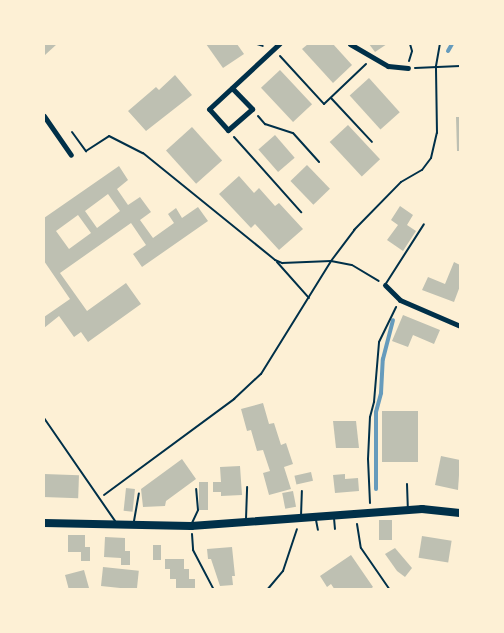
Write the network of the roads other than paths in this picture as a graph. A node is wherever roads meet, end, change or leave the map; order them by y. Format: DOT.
graph roads {
  1 [pos="279,44"];
  2 [pos="350,44"];
  3 [pos="408,68"];
  4 [pos="232,88"];
  5 [pos="44,116"];
  6 [pos="71,155"];
  7 [pos="423,225"];
  8 [pos="385,285"];
  9 [pos="460,326"];
  10 [pos="44,418"];
  11 [pos="407,484"];
  12 [pos="247,487"];
  13 [pos="195,489"];
  14 [pos="302,491"];
  15 [pos="139,493"];
  16 [pos="408,510"];
  17 [pos="460,513"];
  18 [pos="334,516"];
  19 [pos="316,517"];
  20 [pos="300,518"];
  21 [pos="246,522"];
  22 [pos="44,523"];
  23 [pos="116,524"];
  24 [pos="134,524"];
  25 [pos="191,526"];
  26 [pos="335,529"];
  27 [pos="318,530"];
  1 -- 4 [label="street"];
  2 -- 3 [label="street"];
  4 -- 4 [label="street"];
  5 -- 6 [label="street"];
  7 -- 8 [label="lane"];
  8 -- 9 [label="street"];
  10 -- 23 [label="lane"];
  11 -- 16 [label="lane"];
  12 -- 21 [label="lane"];
  13 -- 25 [label="lane"];
  14 -- 20 [label="lane"];
  15 -- 24 [label="lane"];
  16 -- 17 [label="main road"];
  16 -- 18 [label="main road"];
  18 -- 19 [label="main road"];
  18 -- 26 [label="lane"];
  19 -- 20 [label="main road"];
  19 -- 27 [label="lane"];
  20 -- 21 [label="main road"];
  21 -- 25 [label="main road"];
  22 -- 23 [label="main road"];
  23 -- 24 [label="main road"];
  24 -- 25 [label="main road"];
}
